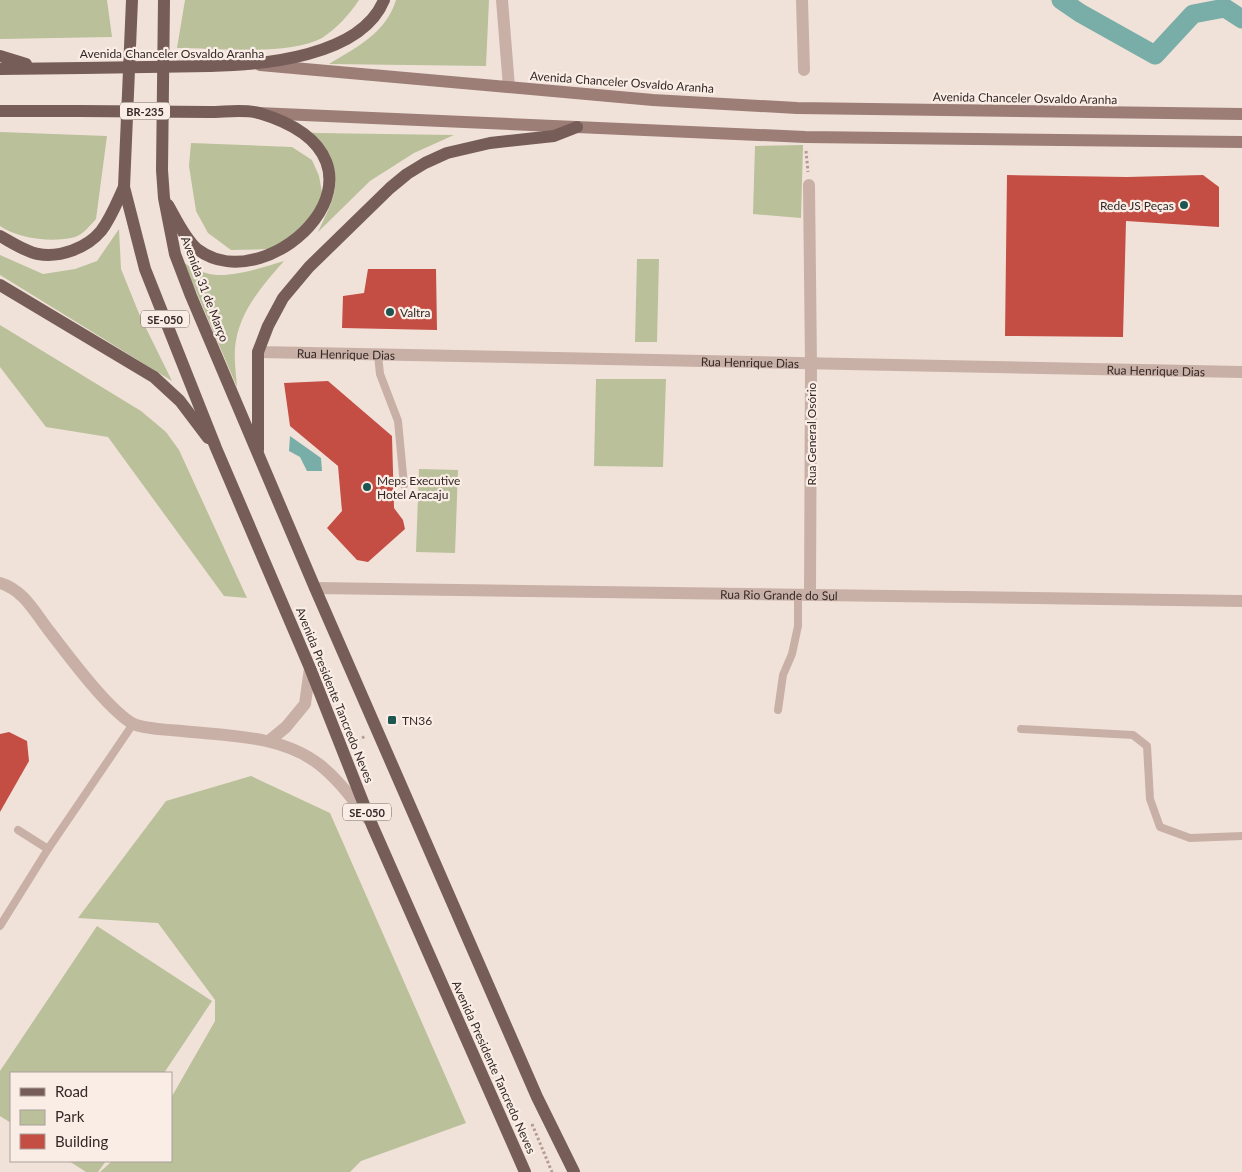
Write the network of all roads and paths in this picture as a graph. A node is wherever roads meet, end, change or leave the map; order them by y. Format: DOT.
graph roads {
  1 [pos="126,0"];
  2 [pos="132,0"];
  3 [pos="384,0"];
  4 [pos="502,0"];
  5 [pos="802,0"];
  6 [pos="164,1"];
  7 [pos="130,17"];
  8 [pos="0,56"];
  9 [pos="255,65"];
  10 [pos="42,68"];
  11 [pos="0,69"];
  12 [pos="804,70"];
  13 [pos="509,87"];
  14 [pos="3,113"];
  15 [pos="258,113"];
  16 [pos="1242,114"];
  17 [pos="577,127"];
  18 [pos="805,137"];
  19 [pos="1242,142"];
  20 [pos="810,185"];
  21 [pos="124,186"];
  22 [pos="164,198"];
  23 [pos="0,236"];
  24 [pos="0,285"];
  25 [pos="258,352"];
  26 [pos="378,355"];
  27 [pos="811,364"];
  28 [pos="1242,372"];
  29 [pos="216,448"];
  30 [pos="258,455"];
  31 [pos="404,485"];
  32 [pos="0,583"];
  33 [pos="315,588"];
  34 [pos="804,594"];
  35 [pos="1242,601"];
  36 [pos="310,668"];
  37 [pos="778,710"];
  38 [pos="133,724"];
  39 [pos="1021,729"];
  40 [pos="269,741"];
  41 [pos="372,825"];
  42 [pos="18,830"];
  43 [pos="1242,836"];
  44 [pos="48,849"];
  45 [pos="0,926"];
  46 [pos="525,1172"];
  47 [pos="574,1172"];
  1 -- 7 [label="main road"];
  2 -- 7 [label="main road"];
  3 -- 9 [label="main road"];
  4 -- 13 [label="street"];
  5 -- 12 [label="street"];
  6 -- 22 [label="main road, Avenida 31 de Março / SE-050"];
  7 -- 21 [label="main road, SE-050"];
  8 -- 10 [label="main road"];
  9 -- 10 [label="main road, Avenida Chanceler Osvaldo Aranha, bridge"];
  9 -- 13 [label="main road, Avenida Chanceler Osvaldo Aranha"];
  10 -- 11 [label="main road, Avenida Chanceler Osvaldo Aranha"];
  13 -- 16 [label="main road, Avenida Chanceler Osvaldo Aranha"];
  14 -- 15 [label="main road, BR-235, bridge"];
  15 -- 17 [label="main road, BR-235"];
  15 -- 22 [label="main road"];
  17 -- 18 [label="main road, BR-235"];
  17 -- 25 [label="main road"];
  18 -- 19 [label="main road, BR-235"];
  18 -- 20 [label="path"];
  20 -- 27 [label="street, Rua General Osório"];
  21 -- 23 [label="main road"];
  21 -- 29 [label="main road, SE-050"];
  22 -- 30 [label="main road, Avenida 31 de Março / SE-050"];
  24 -- 29 [label="main road"];
  25 -- 26 [label="street, Rua Henrique Dias"];
  25 -- 30 [label="main road"];
  26 -- 27 [label="street, Rua Henrique Dias"];
  26 -- 31 [label="lane"];
  27 -- 28 [label="street, Rua Henrique Dias"];
  27 -- 34 [label="street, Rua General Osório"];
  29 -- 36 [label="main road, Avenida Presidente Tancredo Neves / SE-050"];
  30 -- 33 [label="main road, Avenida Presidente Tancredo Neves / SE-050"];
  32 -- 38 [label="street"];
  33 -- 34 [label="street, Rua Rio Grande do Sul"];
  33 -- 47 [label="main road, Avenida Presidente Tancredo Neves / SE-050"];
  34 -- 35 [label="street, Rua Rio Grande do Sul"];
  34 -- 37 [label="lane"];
  36 -- 40 [label="street"];
  36 -- 41 [label="main road, Avenida Presidente Tancredo Neves / SE-050"];
  38 -- 40 [label="street"];
  38 -- 44 [label="lane"];
  39 -- 43 [label="lane"];
  40 -- 41 [label="street"];
  41 -- 46 [label="main road, Avenida Presidente Tancredo Neves / SE-050"];
  42 -- 44 [label="lane"];
  44 -- 45 [label="lane"];
}
